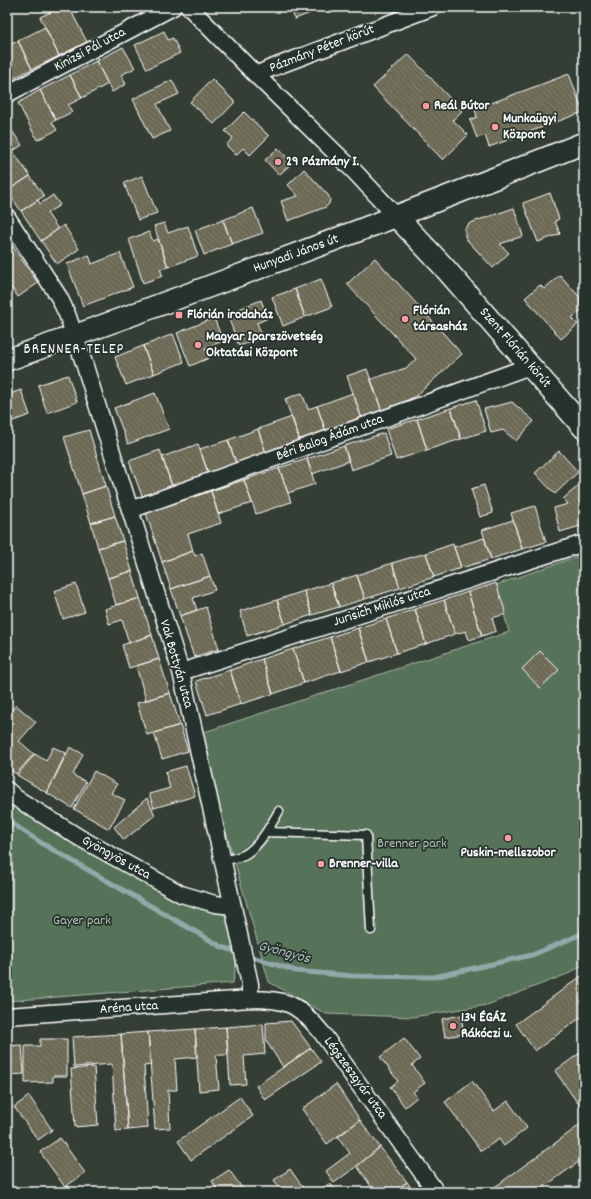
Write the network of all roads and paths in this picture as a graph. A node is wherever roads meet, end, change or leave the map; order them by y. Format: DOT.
graph roads {
  1 [pos="172,7"];
  2 [pos="189,7"];
  3 [pos="433,7"];
  4 [pos="256,75"];
  5 [pos="7,94"];
  6 [pos="584,143"];
  7 [pos="396,216"];
  8 [pos="7,217"];
  9 [pos="75,336"];
  10 [pos="7,360"];
  11 [pos="530,366"];
  12 [pos="584,428"];
  13 [pos="130,510"];
  14 [pos="584,543"];
  15 [pos="181,672"];
  16 [pos="7,790"];
  17 [pos="279,811"];
  18 [pos="267,832"];
  19 [pos="223,861"];
  20 [pos="233,906"];
  21 [pos="371,930"];
  22 [pos="250,999"];
  23 [pos="7,1016"];
  24 [pos="436,1192"];
  1 -- 5 [label="street, Kinizsi Pál utca"];
  2 -- 4 [label="street, Pázmány Péter körút"];
  3 -- 4 [label="street, Pázmány Péter körút"];
  4 -- 7 [label="street, Pázmány Péter körút"];
  6 -- 7 [label="street, Hunyadi János út"];
  7 -- 9 [label="street, Hunyadi János út"];
  7 -- 11 [label="street, Szent Flórián körút"];
  8 -- 9 [label="street, Vak Bottyán utca"];
  9 -- 10 [label="street, Hunyadi János út"];
  9 -- 13 [label="street, Vak Bottyán utca"];
  11 -- 12 [label="street, Szent Flórián körút"];
  11 -- 13 [label="street, Béri Balog Ádám utca"];
  13 -- 15 [label="street, Vak Bottyán utca"];
  14 -- 15 [label="street, Jurisich Miklós utca"];
  15 -- 19 [label="street, Vak Bottyán utca"];
  16 -- 20 [label="street, Gyöngyös utca"];
  17 -- 18 [label="lane"];
  18 -- 19 [label="lane"];
  18 -- 21 [label="lane"];
  19 -- 20 [label="street, Vak Bottyán utca"];
  20 -- 22 [label="street, Vak Bottyán utca"];
  22 -- 23 [label="street, Aréna utca"];
  22 -- 24 [label="street, Légszeszgyár utca"];
}
